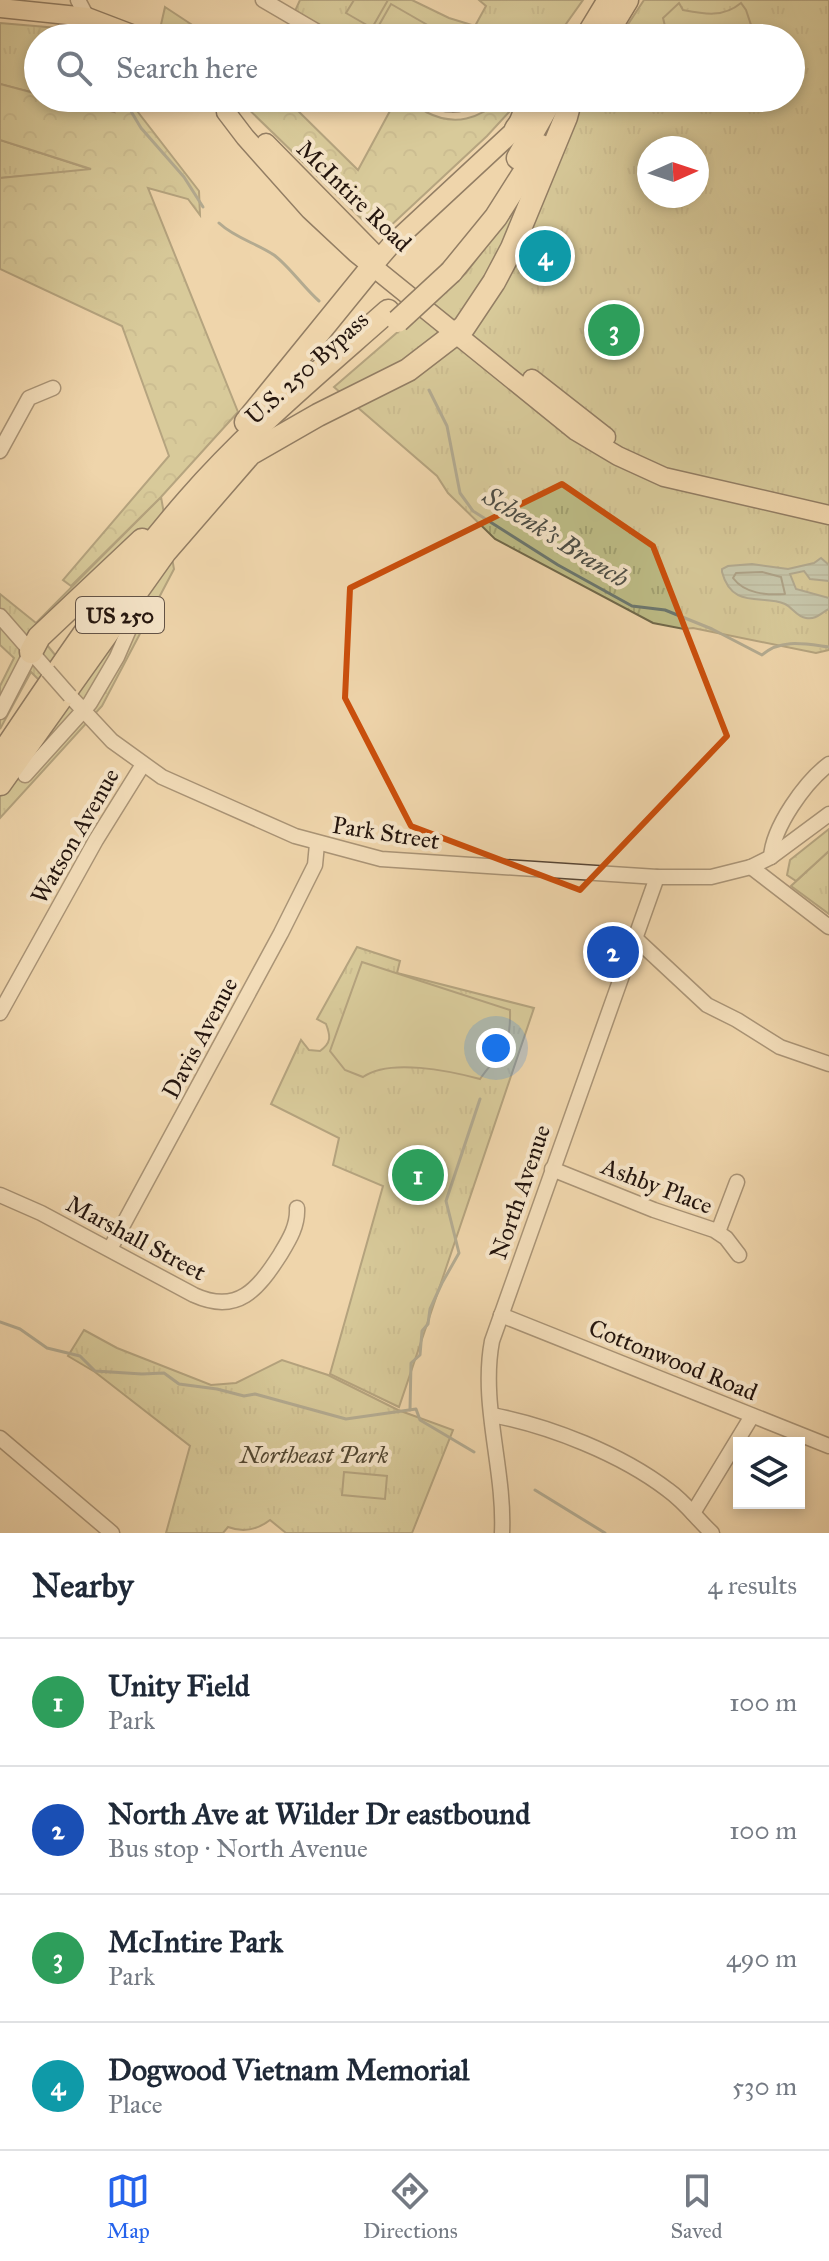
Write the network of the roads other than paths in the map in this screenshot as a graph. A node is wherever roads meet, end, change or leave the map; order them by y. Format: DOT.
graph roads {
  1 [pos="78,0"];
  2 [pos="263,0"];
  3 [pos="595,0"];
  4 [pos="609,0"];
  5 [pos="627,0"];
  6 [pos="286,6"];
  7 [pos="0,8"];
  8 [pos="90,9"];
  9 [pos="117,24"];
  10 [pos="310,24"];
  11 [pos="580,24"];
  12 [pos="594,24"];
  13 [pos="612,24"];
  14 [pos="225,112"];
  15 [pos="523,112"];
  16 [pos="528,112"];
  17 [pos="544,112"];
  18 [pos="561,112"];
  19 [pos="567,112"];
  20 [pos="516,129"];
  21 [pos="376,262"];
  22 [pos="444,268"];
  23 [pos="393,316"];
  24 [pos="460,330"];
  25 [pos="53,388"];
  26 [pos="0,451"];
  27 [pos="250,454"];
  28 [pos="207,479"];
  29 [pos="188,500"];
  30 [pos="829,515"];
  31 [pos="165,552"];
  32 [pos="137,611"];
  33 [pos="0,616"];
  34 [pos="31,652"];
  35 [pos="83,711"];
  36 [pos="0,712"];
  37 [pos="0,757"];
  38 [pos="829,764"];
  39 [pos="142,766"];
  40 [pos="25,775"];
  41 [pos="0,784"];
  42 [pos="0,803"];
  43 [pos="829,814"];
  44 [pos="317,844"];
  45 [pos="771,857"];
  46 [pos="751,867"];
  47 [pos="657,877"];
  48 [pos="829,927"];
  49 [pos="635,938"];
  50 [pos="0,1013"];
  51 [pos="829,1064"];
  52 [pos="552,1169"];
  53 [pos="737,1182"];
  54 [pos="0,1195"];
  55 [pos="297,1208"];
  56 [pos="718,1232"];
  57 [pos="110,1249"];
  58 [pos="739,1255"];
  59 [pos="501,1315"];
  60 [pos="492,1415"];
  61 [pos="752,1416"];
  62 [pos="0,1438"];
  63 [pos="829,1446"];
  64 [pos="693,1513"];
  65 [pos="112,1533"];
  66 [pos="502,1533"];
  67 [pos="712,1533"];
  1 -- 8 [label="street"];
  2 -- 6 [label="street"];
  3 -- 11 [label="highway"];
  4 -- 12 [label="highway"];
  5 -- 13 [label="highway"];
  6 -- 10 [label="street"];
  7 -- 8 [label="main road"];
  8 -- 9 [label="main road"];
  14 -- 21 [label="main road"];
  15 -- 20 [label="main road"];
  16 -- 20 [label="highway"];
  17 -- 22 [label="highway, US 250"];
  18 -- 22 [label="highway, US 250"];
  19 -- 24 [label="highway"];
  20 -- 21 [label="main road"];
  21 -- 24 [label="main road"];
  21 -- 28 [label="highway"];
  22 -- 23 [label="highway, US 250, bridge"];
  23 -- 27 [label="highway, U.S. 250 Bypass / US 250"];
  23 -- 28 [label="highway, US 250"];
  24 -- 27 [label="highway"];
  24 -- 30 [label="main road"];
  25 -- 26 [label="street"];
  27 -- 31 [label="highway, US 250"];
  28 -- 29 [label="highway, US 250"];
  29 -- 34 [label="highway"];
  29 -- 37 [label="highway, US 250"];
  31 -- 32 [label="highway"];
  31 -- 41 [label="highway, US 250"];
  32 -- 35 [label="street"];
  33 -- 34 [label="street, Park Street"];
  34 -- 35 [label="street, Park Street, bridge"];
  34 -- 36 [label="street"];
  35 -- 39 [label="street, Park Street"];
  35 -- 40 [label="street"];
  38 -- 45 [label="street"];
  39 -- 44 [label="street, Park Street"];
  39 -- 50 [label="street, Watson Avenue"];
  40 -- 42 [label="highway"];
  43 -- 45 [label="street, Park Street"];
  44 -- 47 [label="street, Park Street"];
  44 -- 57 [label="street, Davis Avenue"];
  45 -- 46 [label="street, Park Street"];
  46 -- 47 [label="street, Park Street"];
  46 -- 48 [label="street"];
  47 -- 49 [label="street, North Avenue"];
  49 -- 51 [label="street"];
  49 -- 52 [label="street, North Avenue"];
  52 -- 56 [label="street, Ashby Place"];
  52 -- 59 [label="street, North Avenue"];
  53 -- 56 [label="street"];
  54 -- 57 [label="street, Marshall Street"];
  55 -- 57 [label="street, Marshall Street"];
  56 -- 58 [label="street, Ashby Place"];
  59 -- 60 [label="street, North Avenue"];
  59 -- 61 [label="street, Cottonwood Road"];
  60 -- 64 [label="street"];
  60 -- 66 [label="street, North Avenue"];
  61 -- 63 [label="street, Cottonwood Road"];
  61 -- 64 [label="street"];
  62 -- 65 [label="street"];
  64 -- 67 [label="street"];
}
